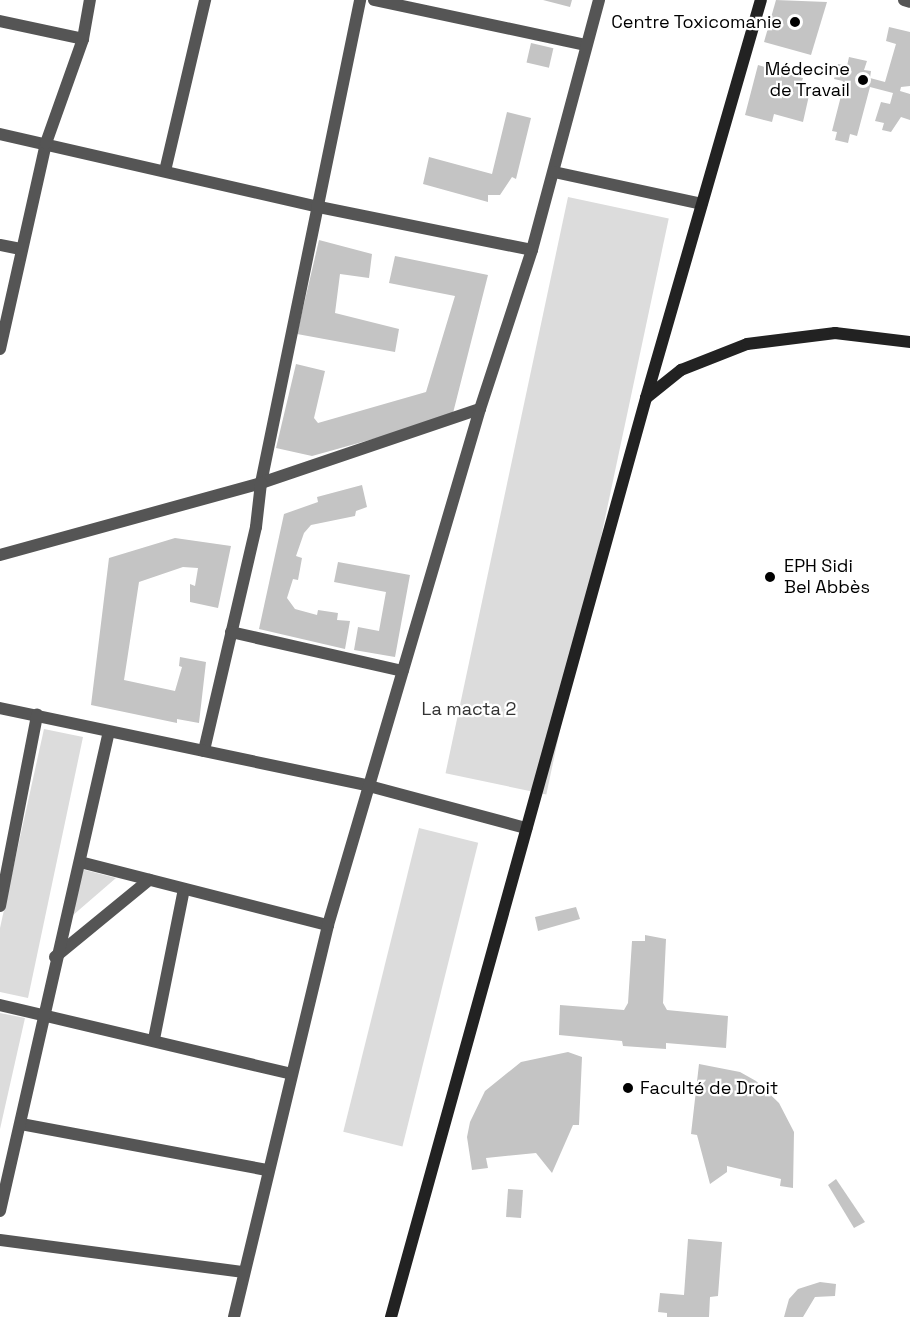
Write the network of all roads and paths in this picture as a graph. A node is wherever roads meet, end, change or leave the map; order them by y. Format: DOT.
graph roads {
  1 [pos="90,0"];
  2 [pos="205,0"];
  3 [pos="360,0"];
  4 [pos="374,0"];
  5 [pos="599,0"];
  6 [pos="761,0"];
  7 [pos="904,0"];
  8 [pos="910,2"];
  9 [pos="0,21"];
  10 [pos="83,39"];
  11 [pos="586,45"];
  12 [pos="0,134"];
  13 [pos="46,143"];
  14 [pos="165,171"];
  15 [pos="554,172"];
  16 [pos="702,204"];
  17 [pos="319,207"];
  18 [pos="0,245"];
  19 [pos="21,249"];
  20 [pos="532,250"];
  21 [pos="910,342"];
  22 [pos="0,349"];
  23 [pos="646,398"];
  24 [pos="480,410"];
  25 [pos="261,483"];
  26 [pos="0,555"];
  27 [pos="231,632"];
  28 [pos="403,671"];
  29 [pos="0,708"];
  30 [pos="37,715"];
  31 [pos="109,732"];
  32 [pos="204,751"];
  33 [pos="369,786"];
  34 [pos="526,828"];
  35 [pos="80,862"];
  36 [pos="148,880"];
  37 [pos="184,889"];
  38 [pos="0,906"];
  39 [pos="328,925"];
  40 [pos="55,957"];
  41 [pos="0,1005"];
  42 [pos="42,1017"];
  43 [pos="154,1039"];
  44 [pos="291,1074"];
  45 [pos="21,1124"];
  46 [pos="267,1170"];
  47 [pos="0,1211"];
  48 [pos="0,1240"];
  49 [pos="244,1272"];
  50 [pos="234,1317"];
  51 [pos="391,1317"];
  1 -- 10 [label="street"];
  2 -- 14 [label="street"];
  3 -- 17 [label="street"];
  4 -- 11 [label="street"];
  5 -- 11 [label="street"];
  6 -- 16 [label="main road"];
  7 -- 8 [label="street"];
  9 -- 10 [label="street"];
  10 -- 13 [label="street"];
  11 -- 15 [label="street"];
  12 -- 13 [label="street"];
  13 -- 14 [label="street"];
  13 -- 19 [label="street"];
  14 -- 17 [label="street"];
  15 -- 16 [label="street"];
  15 -- 20 [label="street"];
  16 -- 23 [label="main road"];
  17 -- 20 [label="street"];
  17 -- 25 [label="street"];
  18 -- 19 [label="street"];
  19 -- 22 [label="street"];
  20 -- 24 [label="street"];
  21 -- 23 [label="main road"];
  23 -- 34 [label="main road"];
  24 -- 25 [label="street"];
  24 -- 28 [label="street"];
  25 -- 26 [label="street"];
  25 -- 27 [label="street"];
  27 -- 28 [label="street"];
  27 -- 32 [label="street"];
  28 -- 33 [label="street"];
  29 -- 30 [label="street"];
  30 -- 31 [label="street"];
  30 -- 38 [label="street"];
  31 -- 32 [label="street"];
  31 -- 35 [label="street"];
  32 -- 33 [label="street"];
  33 -- 34 [label="street"];
  33 -- 39 [label="street"];
  34 -- 51 [label="main road"];
  35 -- 36 [label="street"];
  35 -- 40 [label="street"];
  36 -- 37 [label="street"];
  36 -- 40 [label="street"];
  37 -- 39 [label="street"];
  37 -- 43 [label="street"];
  39 -- 44 [label="street"];
  40 -- 42 [label="street"];
  41 -- 42 [label="street"];
  42 -- 43 [label="street"];
  42 -- 45 [label="street"];
  43 -- 44 [label="street"];
  44 -- 46 [label="street"];
  45 -- 46 [label="street"];
  45 -- 47 [label="street"];
  46 -- 49 [label="street"];
  48 -- 49 [label="street"];
  49 -- 50 [label="street"];
}
